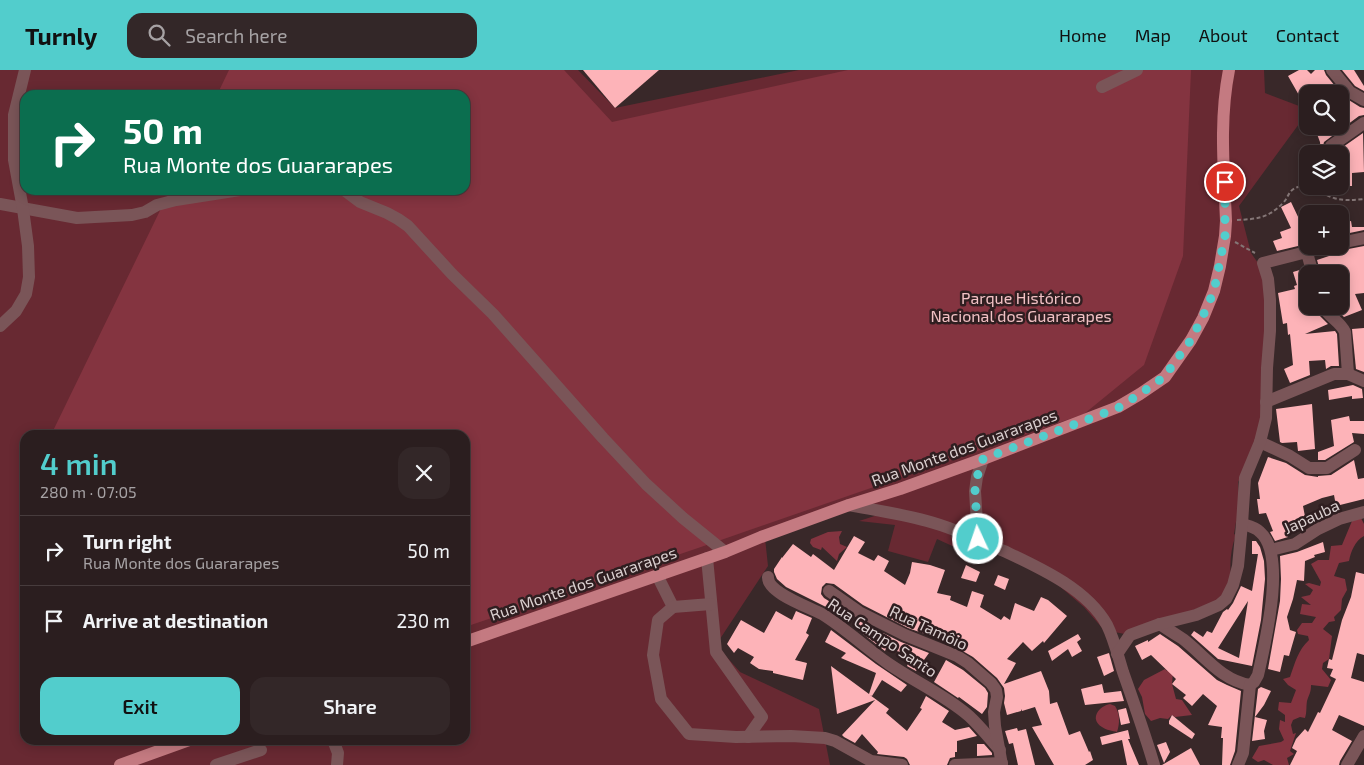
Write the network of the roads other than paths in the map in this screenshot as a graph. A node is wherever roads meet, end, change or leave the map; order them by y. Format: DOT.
graph roads {
  1 [pos="25,70"];
  2 [pos="1137,70"];
  3 [pos="1229,70"];
  4 [pos="1332,70"];
  5 [pos="1102,87"];
  6 [pos="20,90"];
  7 [pos="20,90"];
  8 [pos="1364,100"];
  9 [pos="1364,123"];
  10 [pos="1332,145"];
  11 [pos="20,193"];
  12 [pos="20,195"];
  13 [pos="208,195"];
  14 [pos="351,195"];
  15 [pos="0,204"];
  16 [pos="23,209"];
  17 [pos="1364,238"];
  18 [pos="1349,242"];
  19 [pos="1299,255"];
  20 [pos="1329,315"];
  21 [pos="0,326"];
  22 [pos="1348,374"];
  23 [pos="1364,381"];
  24 [pos="1266,402"];
  25 [pos="1260,442"];
  26 [pos="1356,450"];
  27 [pos="983,459"];
  28 [pos="849,505"];
  29 [pos="1364,512"];
  30 [pos="1242,524"];
  31 [pos="978,539"];
  32 [pos="1271,550"];
  33 [pos="725,552"];
  34 [pos="707,558"];
  35 [pos="657,575"];
  36 [pos="768,577"];
  37 [pos="829,591"];
  38 [pos="711,604"];
  39 [pos="673,607"];
  40 [pos="1160,624"];
  41 [pos="470,640"];
  42 [pos="1117,654"];
  43 [pos="1250,685"];
  44 [pos="1364,736"];
  45 [pos="748,737"];
  46 [pos="175,745"];
  47 [pos="335,745"];
  48 [pos="262,750"];
  49 [pos="1001,759"];
  50 [pos="120,765"];
  51 [pos="216,765"];
  52 [pos="336,765"];
  53 [pos="902,765"];
  54 [pos="955,765"];
  55 [pos="1154,765"];
  56 [pos="1238,765"];
  57 [pos="1347,765"];
  1 -- 7 [label="street"];
  2 -- 5 [label="street"];
  3 -- 27 [label="main road, Rua Monte dos Guararapes"];
  4 -- 8 [label="street"];
  6 -- 11 [label="street"];
  9 -- 10 [label="street"];
  12 -- 16 [label="street"];
  13 -- 16 [label="street"];
  14 -- 33 [label="street"];
  15 -- 16 [label="street"];
  16 -- 21 [label="street"];
  17 -- 18 [label="street"];
  19 -- 24 [label="street"];
  20 -- 22 [label="street"];
  22 -- 23 [label="street"];
  22 -- 24 [label="street"];
  24 -- 25 [label="street"];
  25 -- 26 [label="street"];
  25 -- 30 [label="street"];
  27 -- 28 [label="main road, Rua Monte dos Guararapes"];
  27 -- 31 [label="street"];
  28 -- 31 [label="street"];
  28 -- 33 [label="main road, Rua Monte dos Guararapes"];
  29 -- 32 [label="street, Japauba"];
  30 -- 32 [label="street"];
  30 -- 40 [label="street"];
  31 -- 42 [label="street"];
  32 -- 43 [label="street"];
  33 -- 34 [label="main road, Rua Monte dos Guararapes"];
  34 -- 35 [label="main road, Rua Monte dos Guararapes"];
  34 -- 38 [label="street"];
  35 -- 39 [label="street"];
  35 -- 41 [label="main road, Rua Monte dos Guararapes"];
  36 -- 49 [label="street, Rua Campo Santo"];
  37 -- 49 [label="street, Rua Tamôio"];
  38 -- 39 [label="street"];
  38 -- 45 [label="street"];
  39 -- 45 [label="street"];
  40 -- 42 [label="street"];
  40 -- 43 [label="street"];
  42 -- 55 [label="street"];
  43 -- 56 [label="street"];
  44 -- 57 [label="street"];
  45 -- 53 [label="street"];
  46 -- 50 [label="main road"];
  47 -- 52 [label="street"];
  48 -- 51 [label="street"];
  49 -- 54 [label="street"];
}
